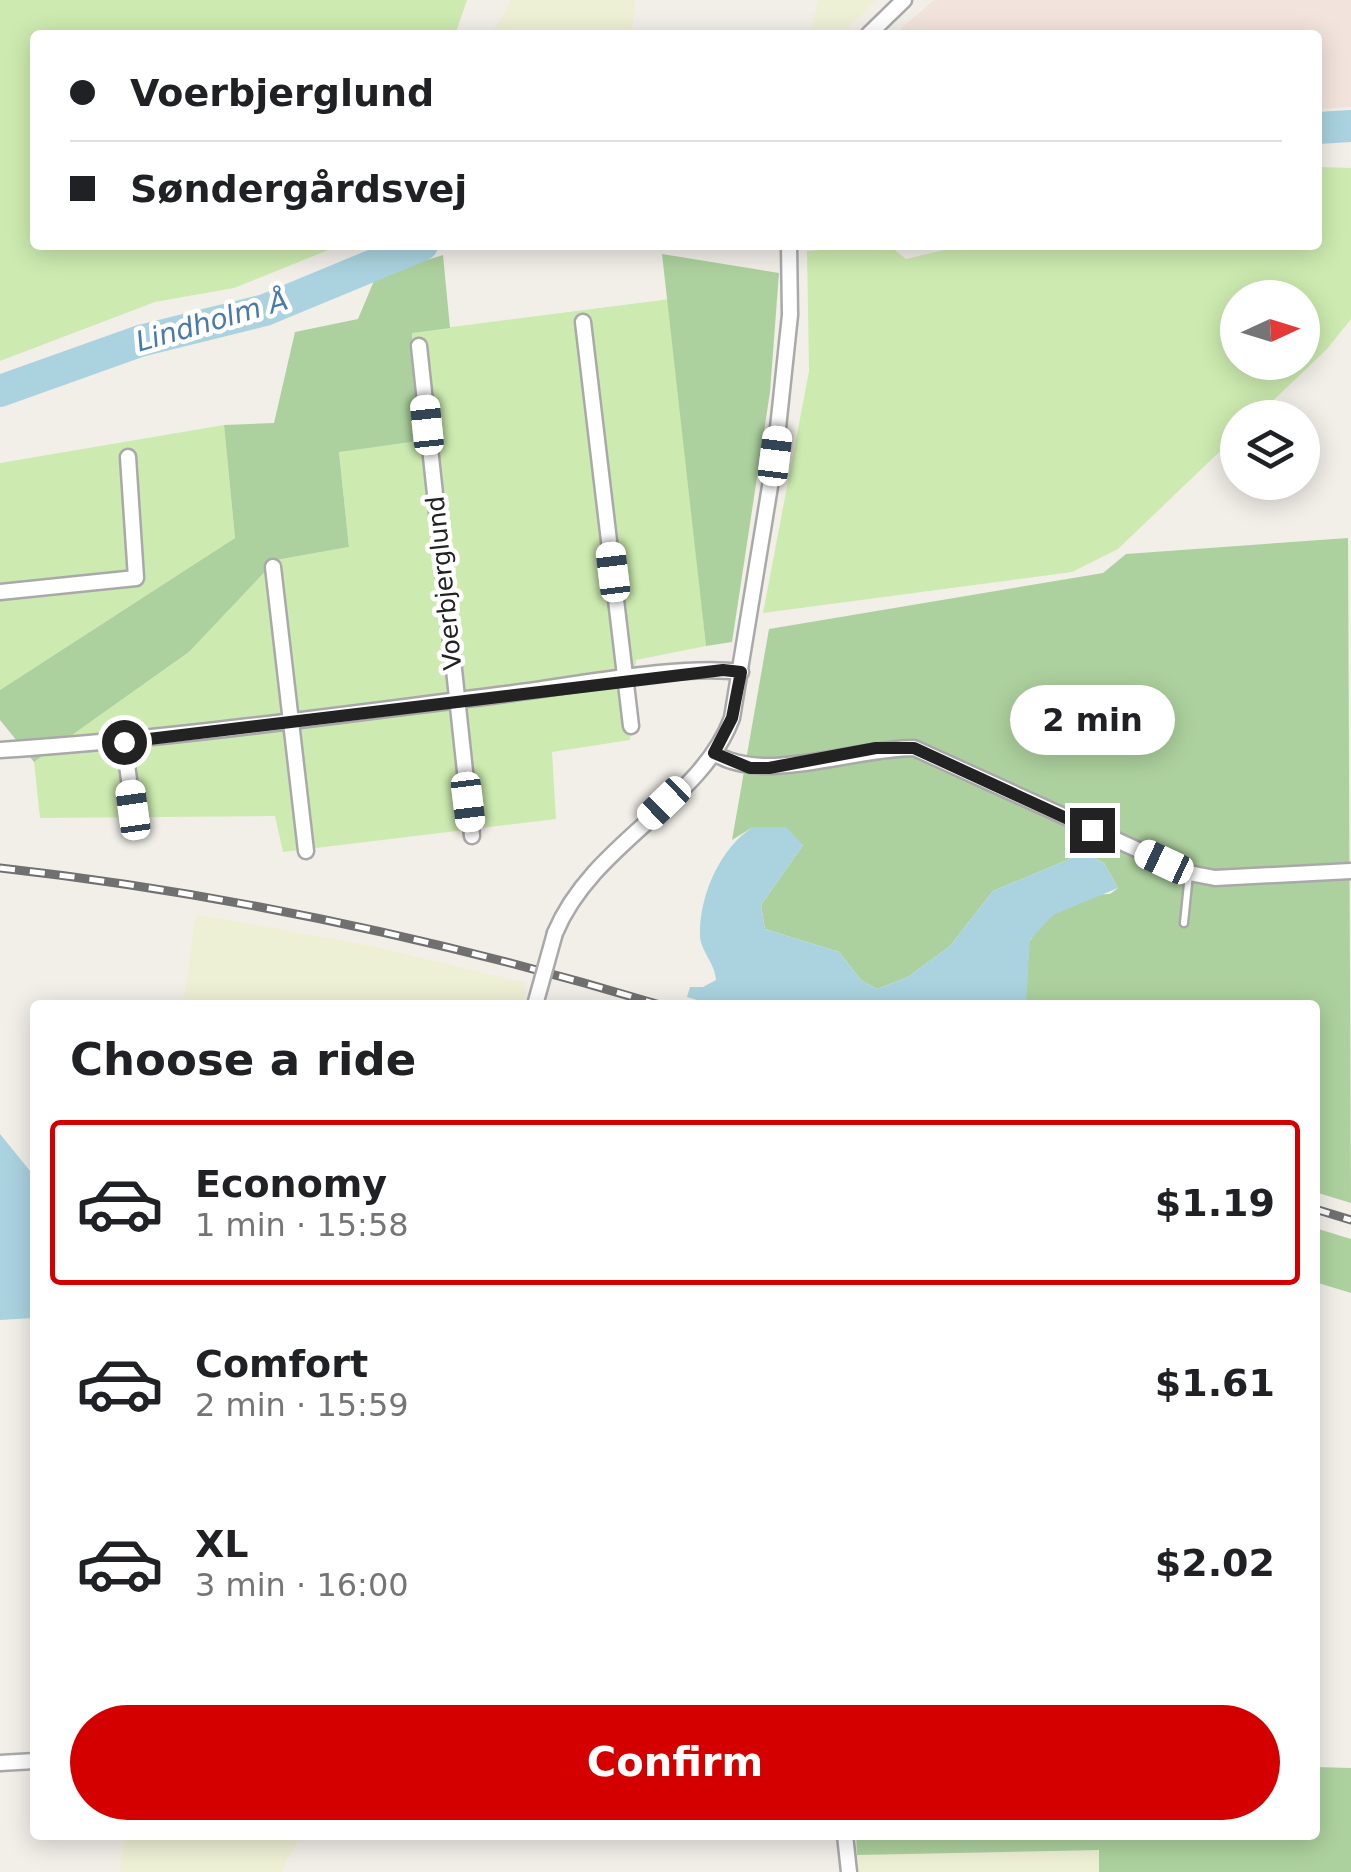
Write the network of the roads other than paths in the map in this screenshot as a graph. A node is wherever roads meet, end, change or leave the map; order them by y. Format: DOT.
graph roads {
  1 [pos="904,0"];
  2 [pos="873,30"];
  3 [pos="790,253"];
  4 [pos="582,322"];
  5 [pos="419,346"];
  6 [pos="128,456"];
  7 [pos="273,567"];
  8 [pos="0,592"];
  9 [pos="741,672"];
  10 [pos="626,680"];
  11 [pos="456,700"];
  12 [pos="292,719"];
  13 [pos="631,726"];
  14 [pos="124,742"];
  15 [pos="0,750"];
  16 [pos="714,753"];
  17 [pos="133,810"];
  18 [pos="472,836"];
  19 [pos="306,851"];
  20 [pos="1351,871"];
  21 [pos="1189,872"];
  22 [pos="1184,922"];
  23 [pos="536,1000"];
  24 [pos="30,1760"];
  25 [pos="0,1763"];
  26 [pos="846,1840"];
  27 [pos="849,1872"];
  1 -- 2 [label="street"];
  3 -- 9 [label="street"];
  4 -- 10 [label="street"];
  5 -- 11 [label="street, Voerbjerglund"];
  6 -- 8 [label="street"];
  7 -- 12 [label="street"];
  9 -- 10 [label="street, Voerbjerglund"];
  9 -- 16 [label="street"];
  10 -- 11 [label="street, Voerbjerglund"];
  10 -- 13 [label="street"];
  11 -- 12 [label="street, Voerbjerglund"];
  11 -- 18 [label="street, Voerbjerglund"];
  12 -- 14 [label="street, Voerbjerglund"];
  12 -- 19 [label="street"];
  14 -- 15 [label="street, Voerbjerglund"];
  14 -- 17 [label="street"];
  16 -- 21 [label="street"];
  16 -- 23 [label="street, bridge"];
  20 -- 21 [label="street"];
  21 -- 22 [label="lane"];
  24 -- 25 [label="street"];
  26 -- 27 [label="street"];
}
